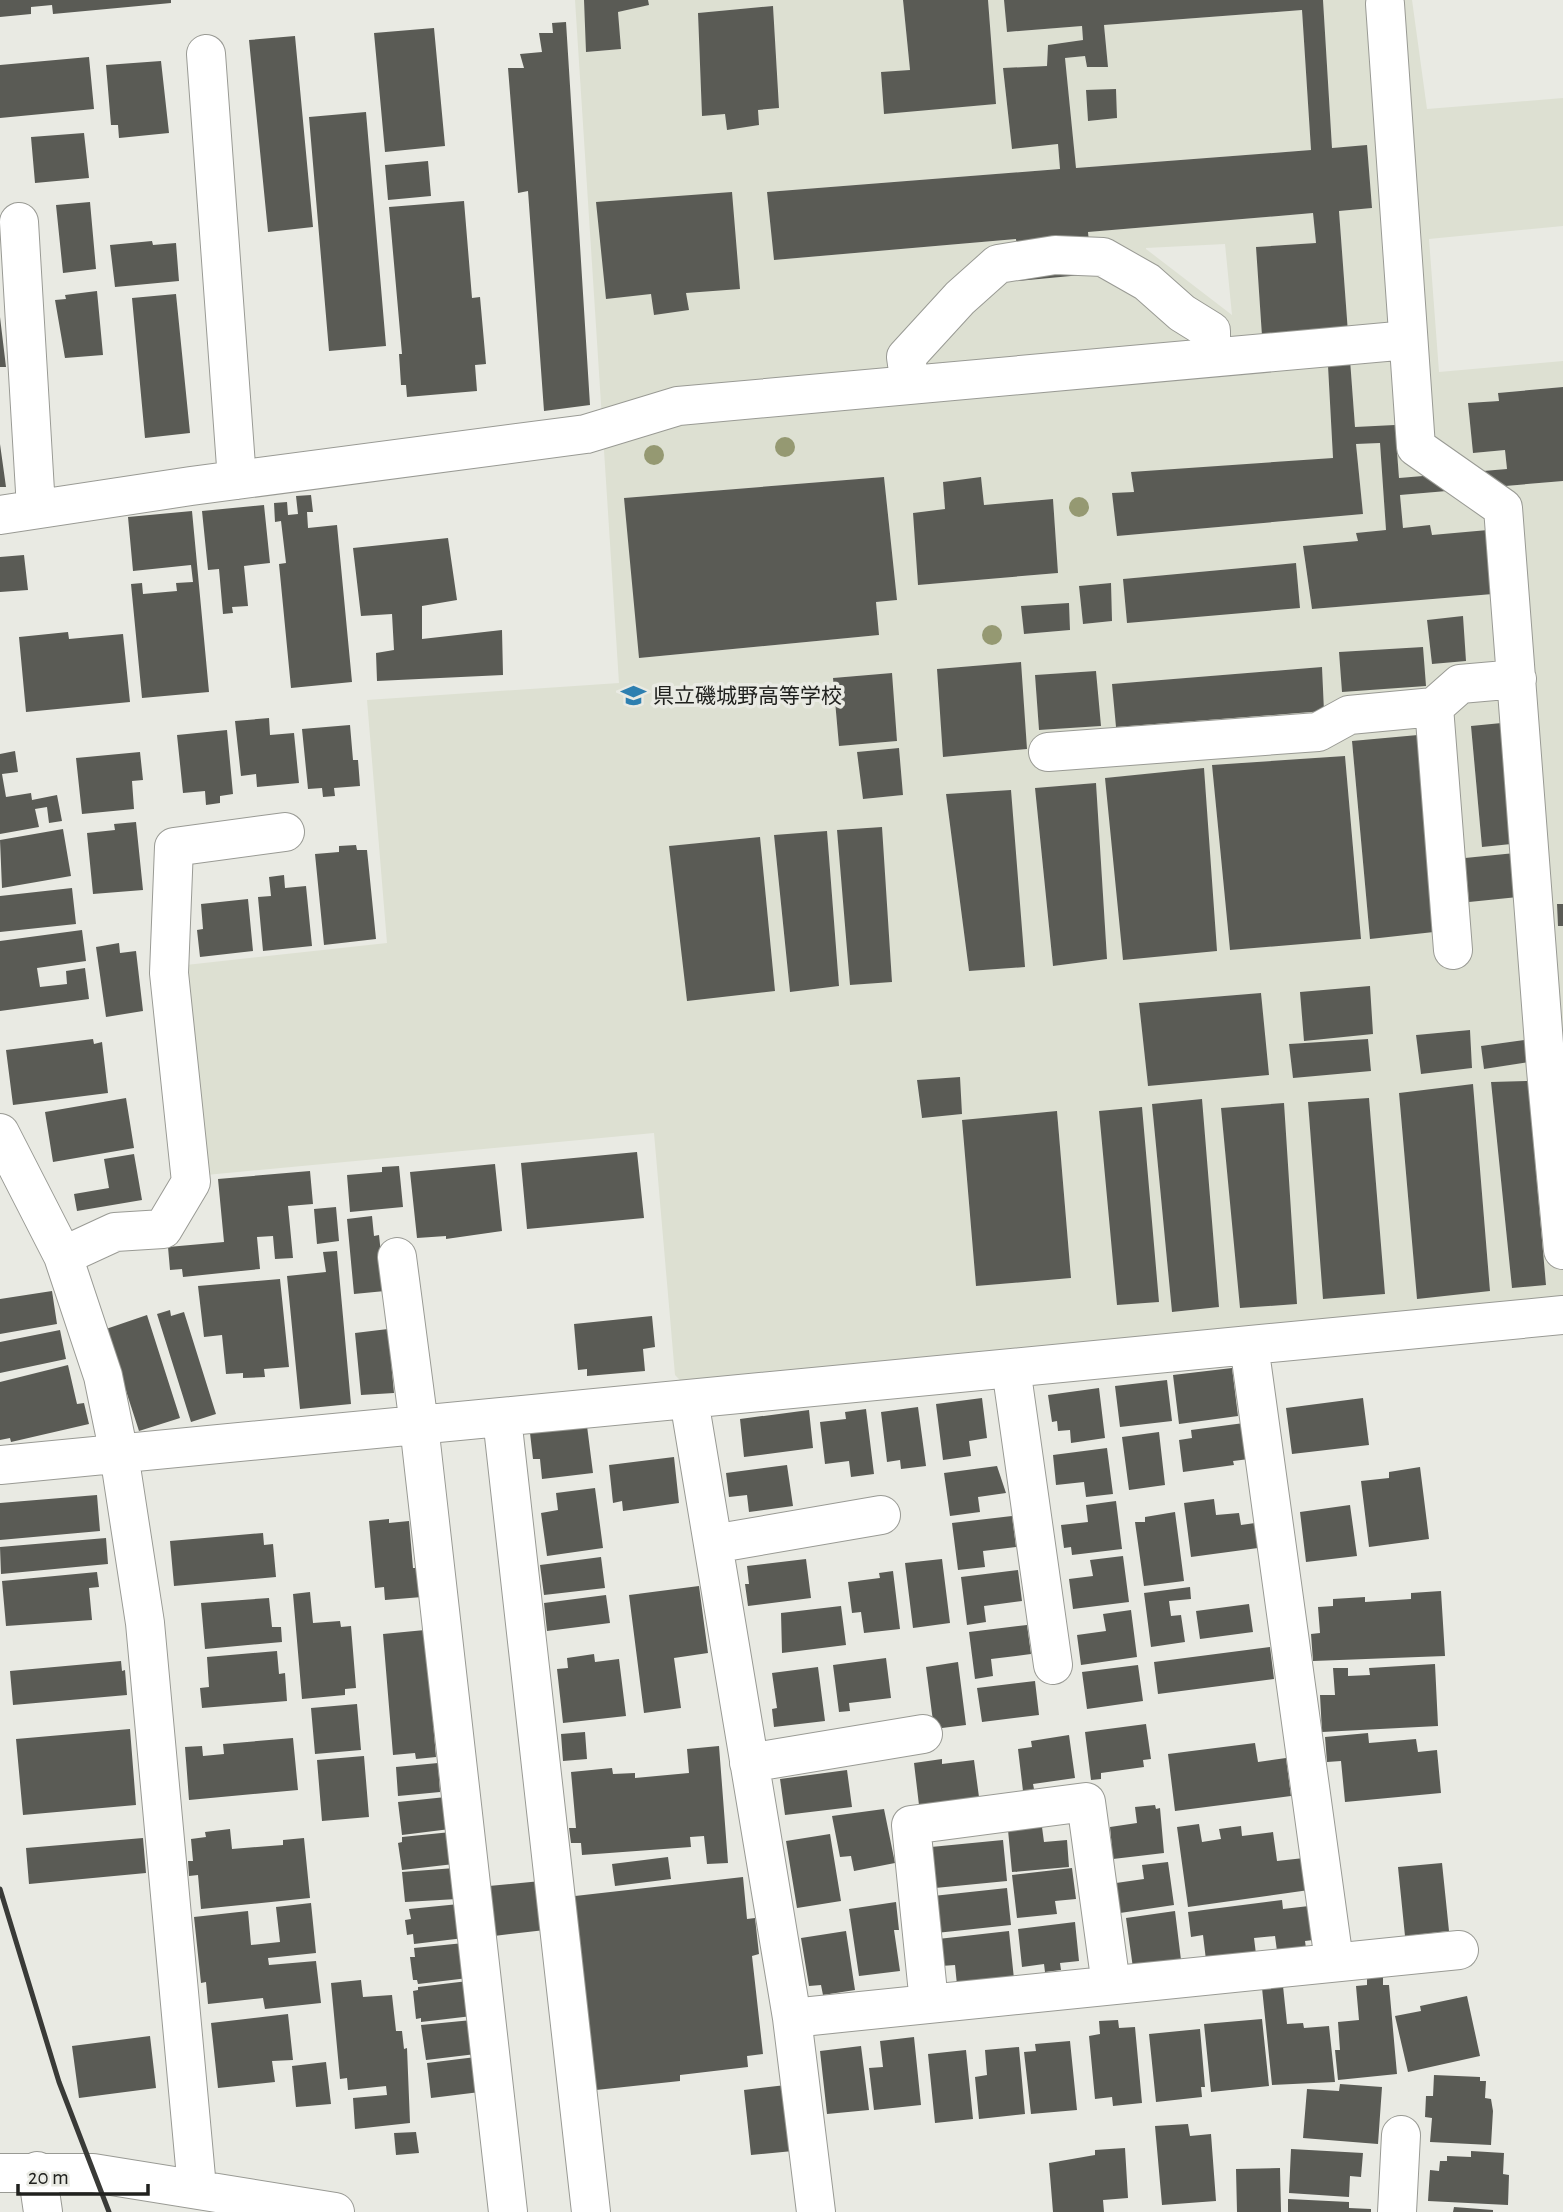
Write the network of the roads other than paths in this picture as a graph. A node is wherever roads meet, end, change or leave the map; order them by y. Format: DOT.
graph roads {
  1 [pos="1385,4"];
  2 [pos="206,54"];
  3 [pos="19,222"];
  4 [pos="1408,340"];
  5 [pos="1211,357"];
  6 [pos="910,384"];
  7 [pos="237,480"];
  8 [pos="18,512"];
  9 [pos="1517,679"];
  10 [pos="1434,707"];
  11 [pos="1048,752"];
  12 [pos="285,832"];
  13 [pos="1453,950"];
  14 [pos="0,1133"];
  15 [pos="1563,1250"];
  16 [pos="63,1256"];
  17 [pos="397,1256"];
  18 [pos="1563,1315"];
  19 [pos="1249,1345"];
  20 [pos="1011,1368"];
  21 [pos="689,1400"];
  22 [pos="502,1418"];
  23 [pos="419,1425"];
  24 [pos="119,1454"];
  25 [pos="0,1465"];
  26 [pos="881,1515"];
  27 [pos="713,1544"];
  28 [pos="1053,1665"];
  29 [pos="923,1734"];
  30 [pos="749,1763"];
  31 [pos="1459,1950"];
  32 [pos="1334,1961"];
  33 [pos="1111,1984"];
  34 [pos="929,2003"];
  35 [pos="792,2018"];
  36 [pos="1401,2135"];
  37 [pos="18,2172"];
  38 [pos="197,2188"];
  39 [pos="43,2212"];
  40 [pos="335,2212"];
  41 [pos="508,2212"];
  42 [pos="591,2212"];
  43 [pos="816,2212"];
  44 [pos="1397,2212"];
  1 -- 4 [label="street"];
  2 -- 7 [label="street"];
  3 -- 8 [label="street"];
  4 -- 5 [label="street"];
  4 -- 9 [label="street"];
  5 -- 6 [label="street"];
  5 -- 6 [label="street"];
  6 -- 7 [label="street"];
  7 -- 8 [label="street"];
  9 -- 10 [label="street"];
  9 -- 15 [label="street"];
  10 -- 11 [label="street"];
  10 -- 13 [label="street"];
  12 -- 16 [label="street"];
  14 -- 16 [label="street"];
  16 -- 24 [label="street"];
  17 -- 23 [label="street"];
  18 -- 19 [label="street"];
  19 -- 20 [label="street"];
  19 -- 32 [label="street"];
  20 -- 21 [label="street"];
  20 -- 28 [label="street"];
  21 -- 22 [label="street"];
  21 -- 27 [label="street"];
  22 -- 23 [label="street"];
  22 -- 42 [label="street"];
  23 -- 24 [label="street"];
  23 -- 41 [label="street"];
  24 -- 25 [label="street"];
  24 -- 38 [label="street"];
  26 -- 27 [label="street"];
  27 -- 30 [label="street"];
  29 -- 30 [label="street"];
  30 -- 35 [label="street"];
  31 -- 32 [label="street"];
  32 -- 33 [label="street"];
  33 -- 34 [label="street"];
  33 -- 34 [label="street"];
  34 -- 35 [label="street"];
  35 -- 43 [label="street"];
  36 -- 44 [label="street"];
  37 -- 38 [label="street"];
  37 -- 39 [label="street"];
  38 -- 40 [label="street"];
}
